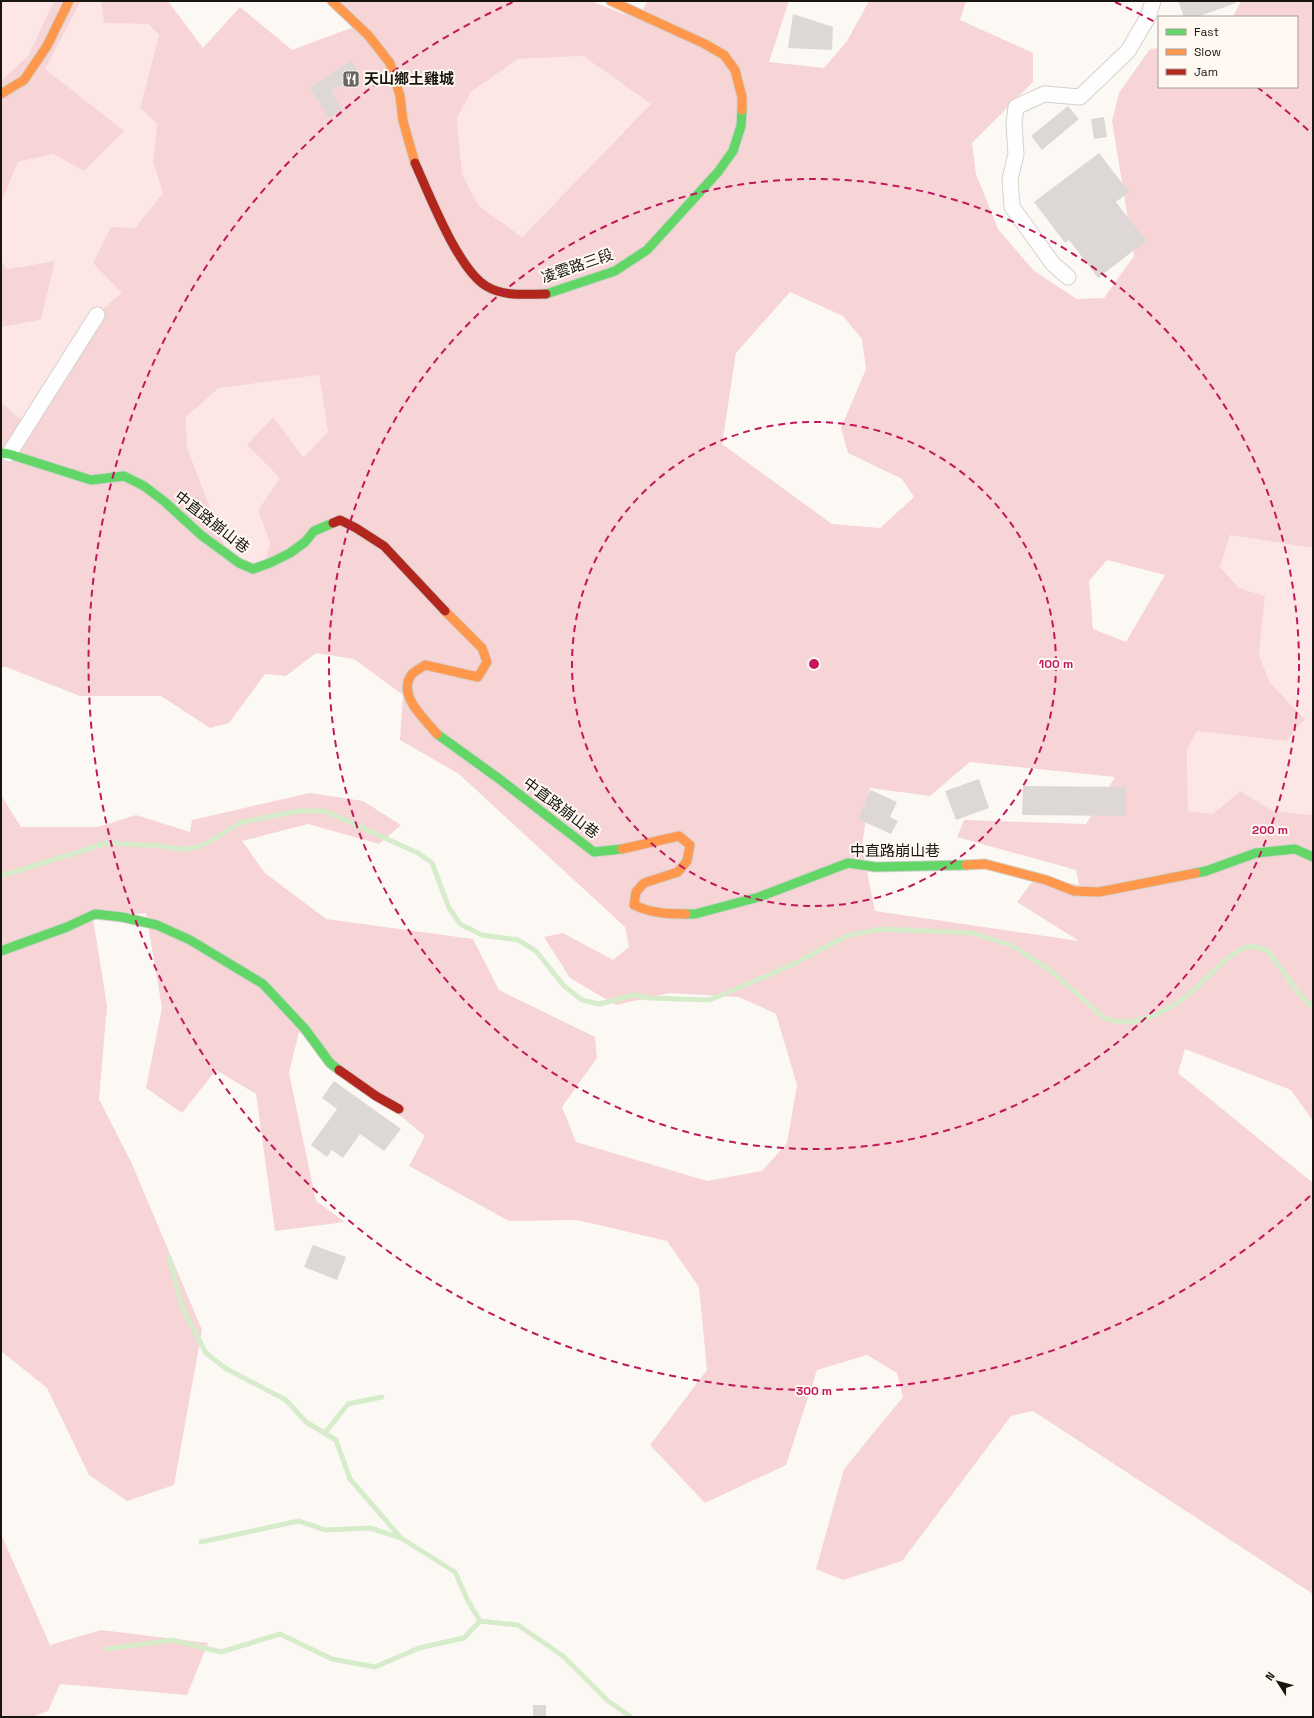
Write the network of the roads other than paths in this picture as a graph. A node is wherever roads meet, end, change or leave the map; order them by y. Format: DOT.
graph roads {
  1 [pos="69,1"];
  2 [pos="332,1"];
  3 [pos="611,1"];
  4 [pos="1153,1"];
  5 [pos="1,94"];
  6 [pos="1068,277"];
  7 [pos="97,315"];
  8 [pos="5,453"];
  9 [pos="1313,857"];
  10 [pos="1,950"];
  11 [pos="399,1109"];
  1 -- 5 [label="street"];
  2 -- 3 [label="street, 凌雲路三段"];
  4 -- 6 [label="street"];
  7 -- 8 [label="street"];
  8 -- 9 [label="street, 中直路崩山巷"];
  10 -- 11 [label="street"];
}
